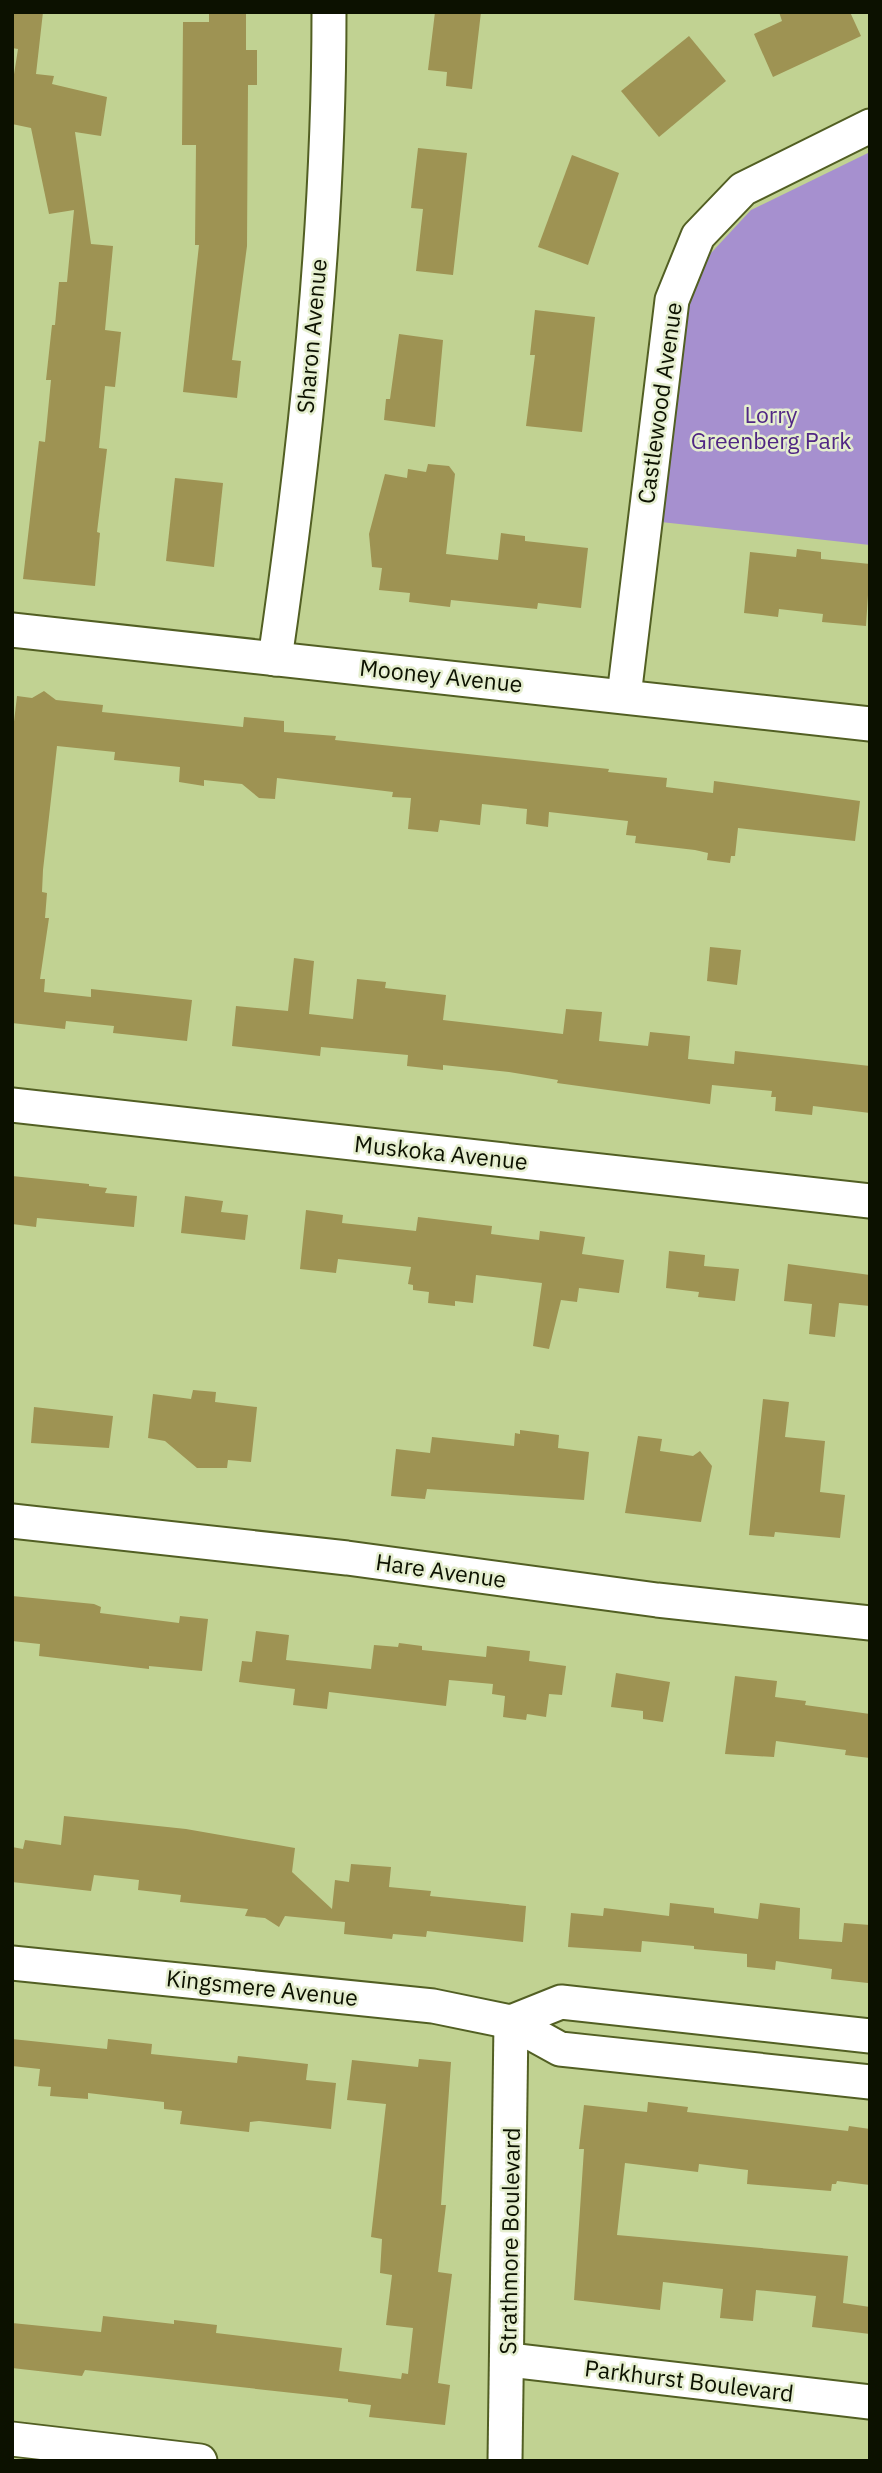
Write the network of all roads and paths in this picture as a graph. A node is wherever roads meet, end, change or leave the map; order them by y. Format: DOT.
graph roads {
  1 [pos="329,12"];
  2 [pos="870,126"];
  3 [pos="12,630"];
  4 [pos="275,659"];
  5 [pos="624,696"];
  6 [pos="870,724"];
  7 [pos="12,1105"];
  8 [pos="870,1201"];
  9 [pos="12,1521"];
  10 [pos="870,1623"];
  11 [pos="12,1963"];
  12 [pos="511,2022"];
  13 [pos="870,2036"];
  14 [pos="870,2082"];
  15 [pos="509,2360"];
  16 [pos="870,2402"];
  17 [pos="12,2439"];
  18 [pos="200,2461"];
  19 [pos="505,2461"];
  1 -- 4 [label="street, Sharon Avenue"];
  2 -- 5 [label="street, Castlewood Avenue"];
  3 -- 4 [label="street, Mooney Avenue"];
  4 -- 5 [label="street, Mooney Avenue"];
  5 -- 6 [label="street, Mooney Avenue"];
  7 -- 8 [label="street, Muskoka Avenue"];
  9 -- 10 [label="street, Hare Avenue"];
  11 -- 12 [label="street, Kingsmere Avenue"];
  12 -- 13 [label="street"];
  12 -- 14 [label="street, Kingsmere Avenue"];
  12 -- 15 [label="street, Strathmore Boulevard"];
  15 -- 16 [label="street, Parkhurst Boulevard"];
  15 -- 19 [label="street, Strathmore Boulevard"];
  17 -- 18 [label="street"];
}
